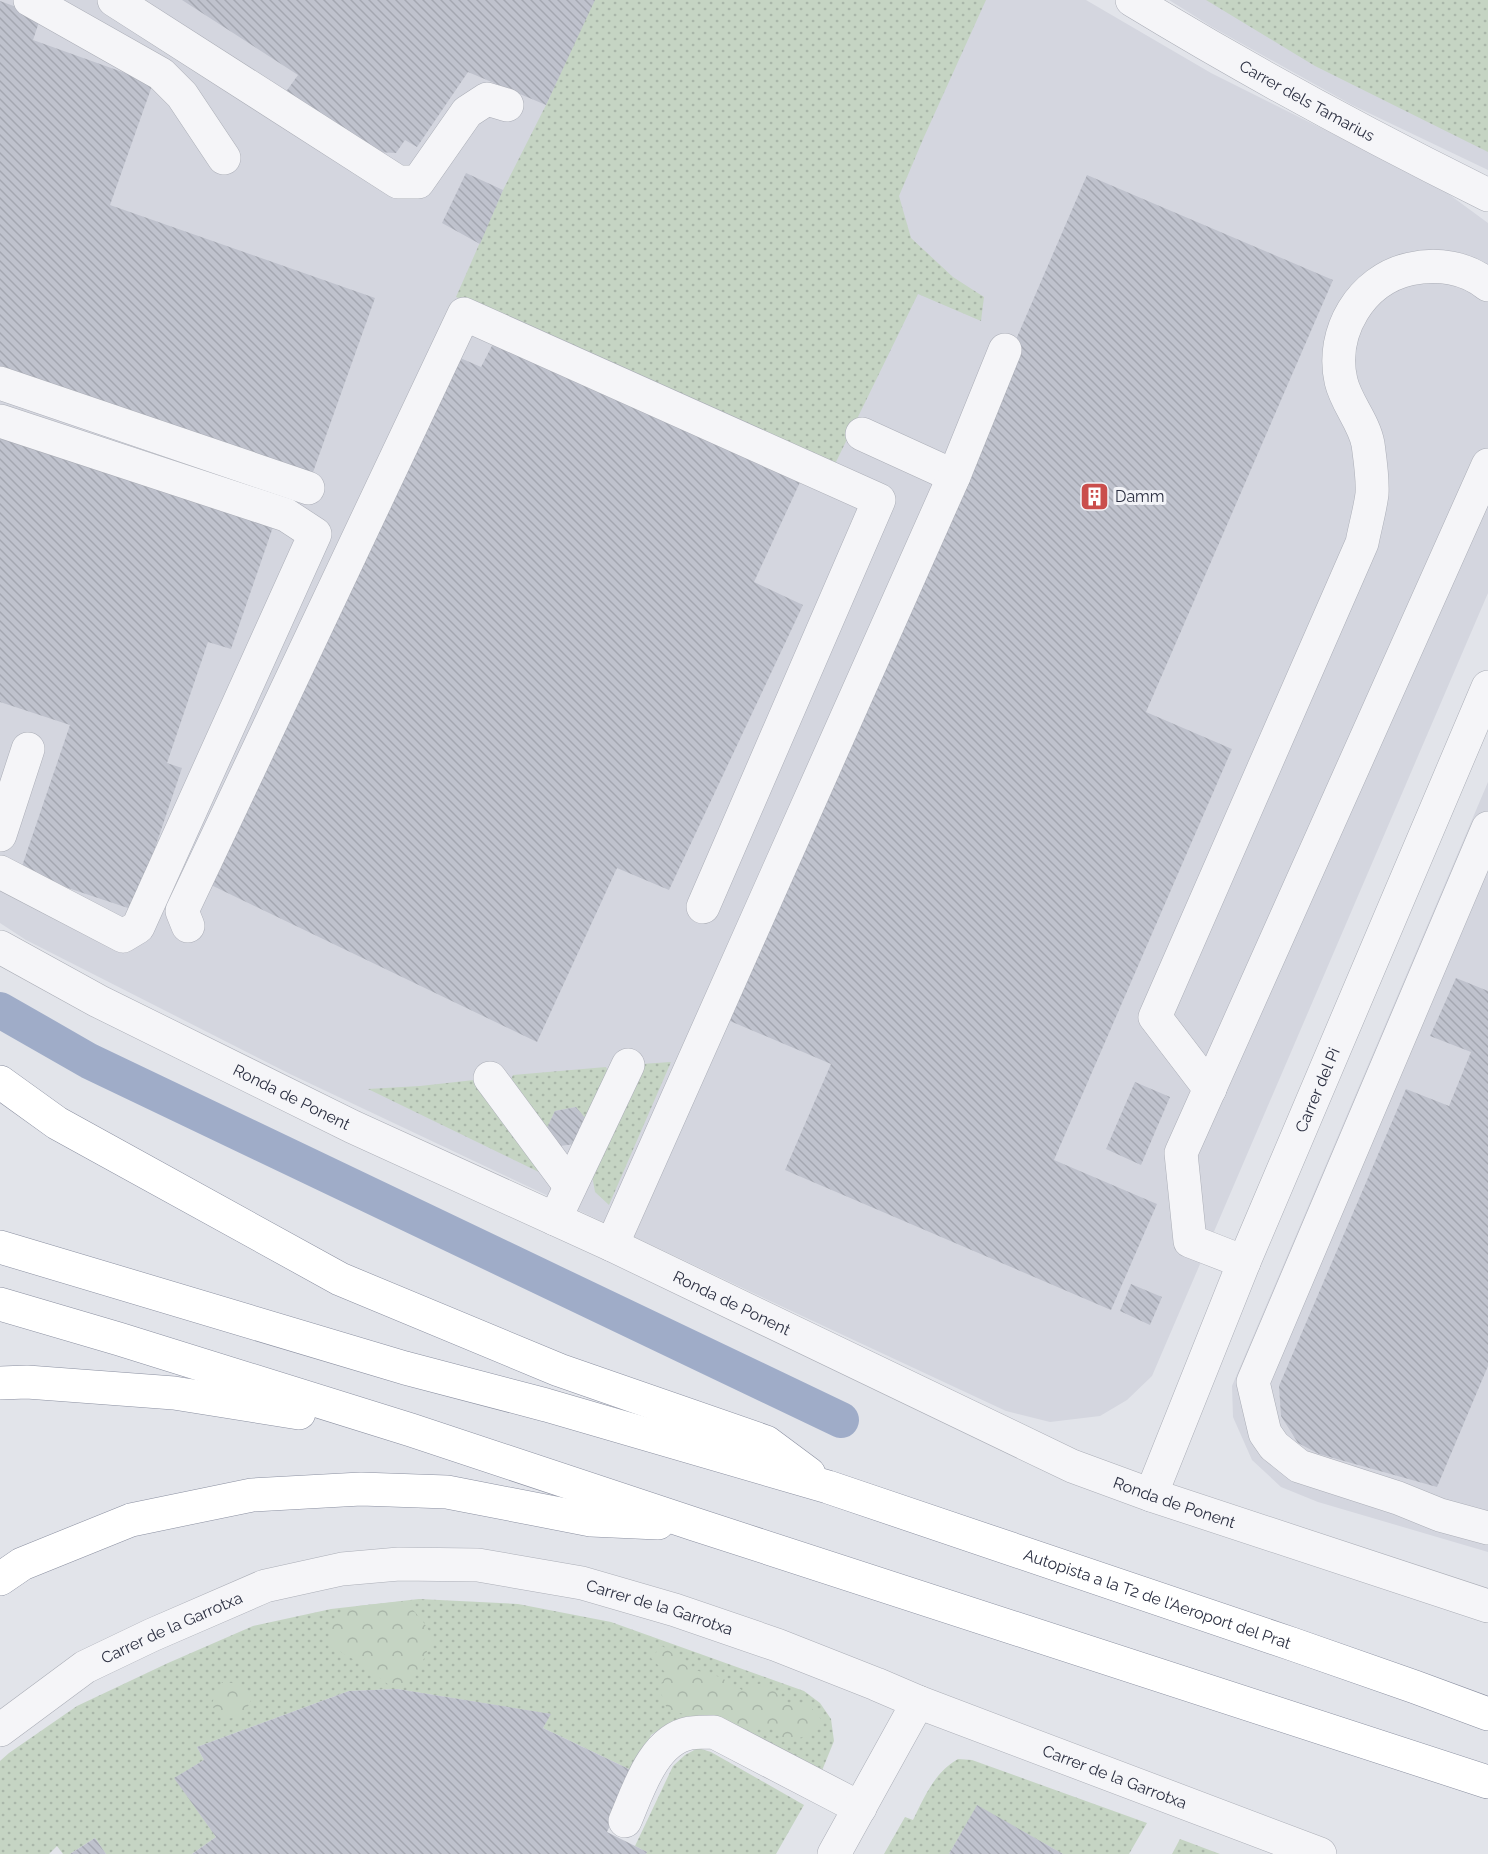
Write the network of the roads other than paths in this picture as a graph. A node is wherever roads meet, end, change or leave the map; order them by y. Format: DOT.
graph roads {
  1 [pos="30,0"];
  2 [pos="114,0"];
  3 [pos="1132,0"];
  4 [pos="507,105"];
  5 [pos="224,158"];
  6 [pos="1488,195"];
  7 [pos="1488,285"];
  8 [pos="1005,350"];
  9 [pos="0,383"];
  10 [pos="0,421"];
  11 [pos="862,434"];
  12 [pos="1488,465"];
  13 [pos="954,477"];
  14 [pos="308,488"];
  15 [pos="1488,687"];
  16 [pos="28,748"];
  17 [pos="1488,828"];
  18 [pos="0,835"];
  19 [pos="0,872"];
  20 [pos="703,907"];
  21 [pos="188,926"];
  22 [pos="0,947"];
  23 [pos="628,1065"];
  24 [pos="490,1078"];
  25 [pos="0,1082"];
  26 [pos="1210,1089"];
  27 [pos="570,1186"];
  28 [pos="555,1219"];
  29 [pos="612,1245"];
  30 [pos="0,1247"];
  31 [pos="1244,1263"];
  32 [pos="0,1304"];
  33 [pos="0,1383"];
  34 [pos="411,1430"];
  35 [pos="828,1487"];
  36 [pos="1151,1495"];
  37 [pos="694,1524"];
  38 [pos="1488,1528"];
  39 [pos="0,1579"];
  40 [pos="1488,1606"];
  41 [pos="918,1702"];
  42 [pos="1488,1714"];
  43 [pos="0,1730"];
  44 [pos="1488,1782"];
  45 [pos="860,1808"];
  46 [pos="625,1821"];
  47 [pos="834,1854"];
  48 [pos="1320,1854"];
  1 -- 5 [label="street"];
  2 -- 4 [label="street"];
  3 -- 6 [label="street, Carrer dels Tamarius"];
  7 -- 26 [label="street"];
  8 -- 13 [label="street"];
  9 -- 14 [label="street"];
  10 -- 19 [label="street"];
  11 -- 13 [label="street"];
  12 -- 26 [label="street"];
  13 -- 29 [label="street"];
  15 -- 31 [label="street, Carrer del Pi"];
  16 -- 18 [label="street"];
  17 -- 38 [label="street"];
  20 -- 21 [label="street"];
  22 -- 28 [label="street, Ronda de Ponent"];
  23 -- 27 [label="street"];
  24 -- 27 [label="street"];
  25 -- 35 [label="highway"];
  26 -- 31 [label="street"];
  27 -- 28 [label="street"];
  28 -- 29 [label="street, Ronda de Ponent"];
  29 -- 36 [label="street, Ronda de Ponent"];
  30 -- 35 [label="highway"];
  31 -- 36 [label="street, Carrer del Pi"];
  32 -- 34 [label="highway"];
  33 -- 34 [label="highway"];
  34 -- 37 [label="highway"];
  35 -- 42 [label="highway, Autopista a la T2 de l'Aeroport del Prat"];
  36 -- 40 [label="street, Ronda de Ponent"];
  37 -- 39 [label="highway"];
  37 -- 44 [label="highway"];
  41 -- 43 [label="street, Carrer de la Garrotxa"];
  41 -- 45 [label="street"];
  41 -- 48 [label="street, Carrer de la Garrotxa"];
  45 -- 46 [label="street"];
  45 -- 47 [label="street"];
}
